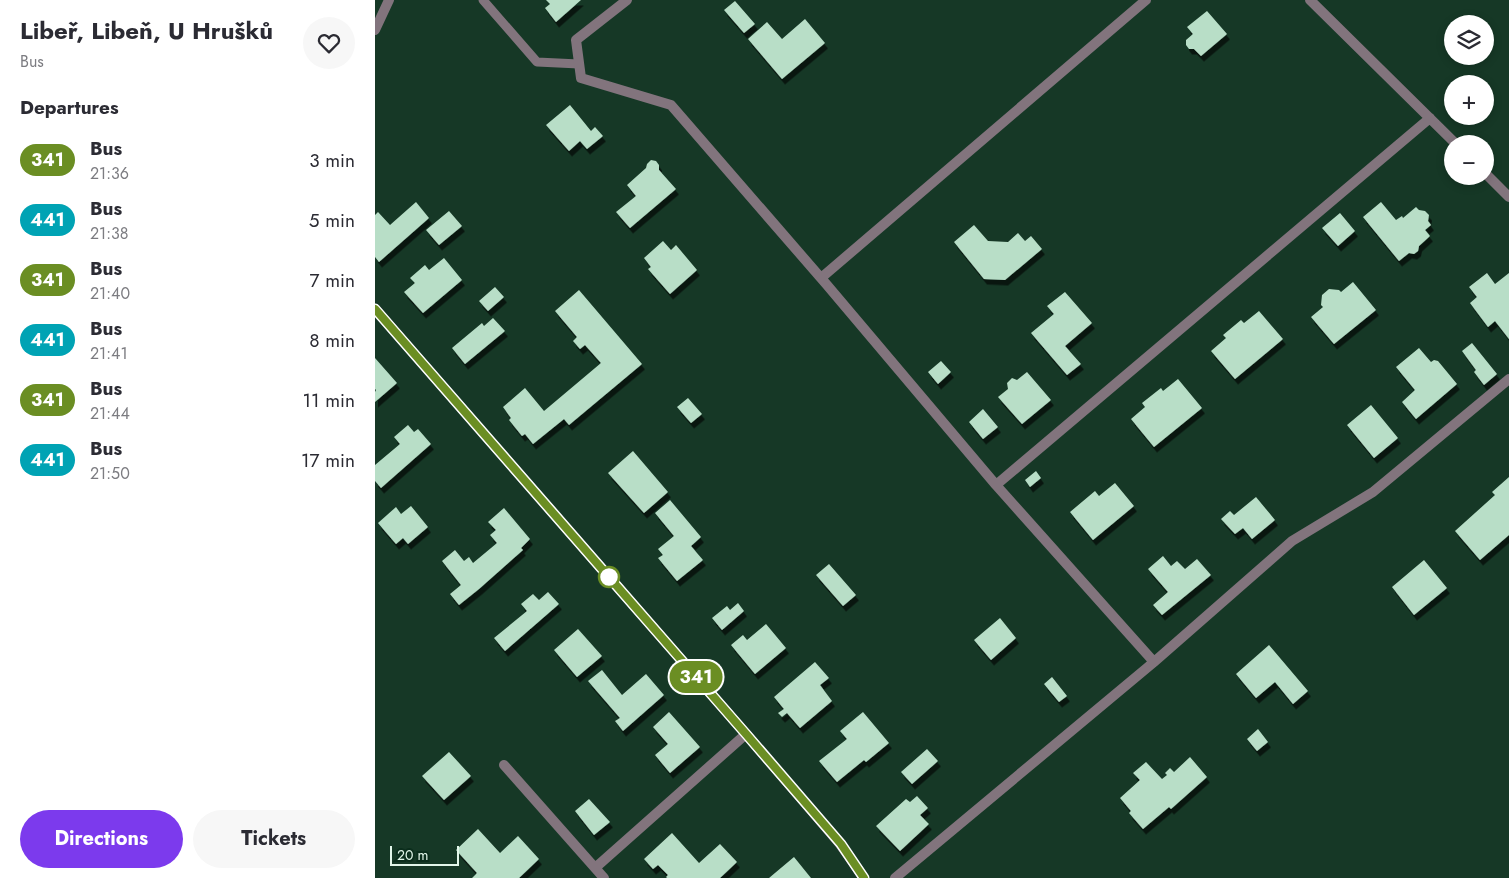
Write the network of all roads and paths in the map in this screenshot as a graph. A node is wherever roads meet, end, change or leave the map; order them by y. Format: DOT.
graph roads {
  1 [pos="389,0"];
  2 [pos="483,0"];
  3 [pos="627,0"];
  4 [pos="1146,0"];
  5 [pos="1310,0"];
  6 [pos="375,30"];
  7 [pos="579,64"];
  8 [pos="1430,118"];
  9 [pos="1447,135"];
  10 [pos="1494,182"];
  11 [pos="1509,197"];
  12 [pos="821,278"];
  13 [pos="375,309"];
  14 [pos="1509,380"];
  15 [pos="996,485"];
  16 [pos="1154,662"];
  17 [pos="746,734"];
  18 [pos="504,766"];
  19 [pos="595,868"];
  20 [pos="604,878"];
  21 [pos="864,878"];
  22 [pos="895,878"];
  1 -- 6 [label="street"];
  2 -- 7 [label="lane"];
  3 -- 7 [label="street"];
  4 -- 12 [label="street"];
  5 -- 8 [label="street"];
  7 -- 12 [label="street"];
  8 -- 9 [label="street"];
  8 -- 15 [label="street"];
  10 -- 11 [label="street"];
  12 -- 15 [label="street"];
  13 -- 17 [label="street"];
  14 -- 16 [label="street"];
  15 -- 16 [label="street"];
  16 -- 22 [label="street"];
  17 -- 19 [label="street"];
  17 -- 21 [label="street"];
  18 -- 19 [label="street"];
  19 -- 20 [label="street"];
}
